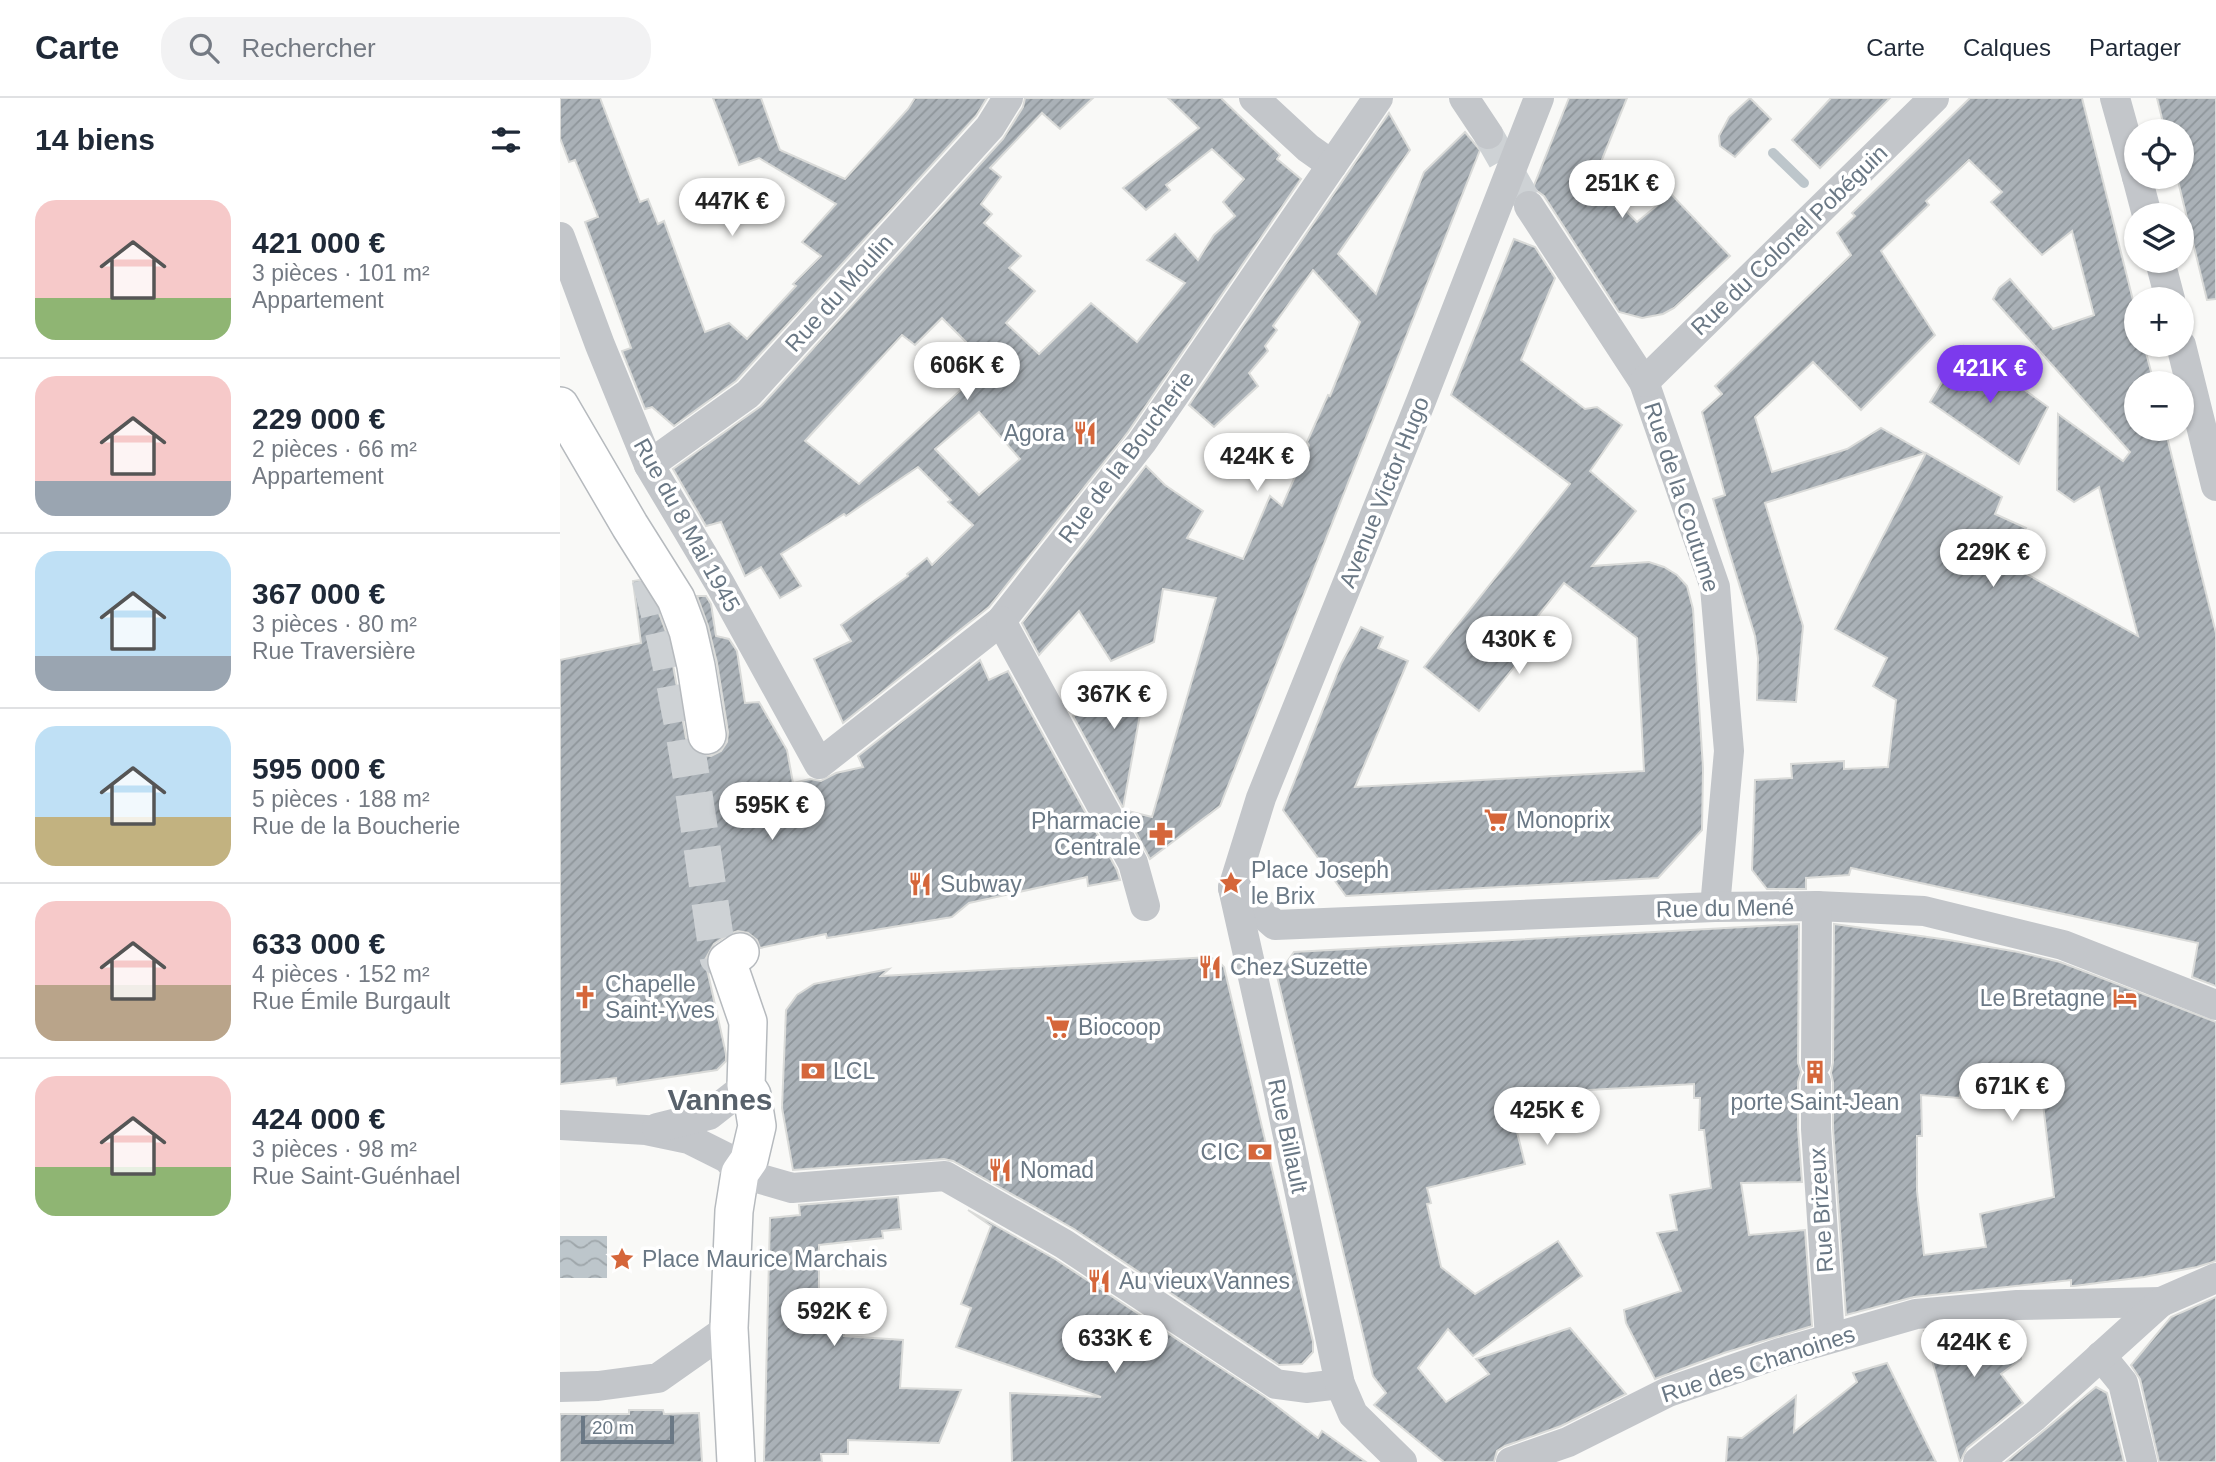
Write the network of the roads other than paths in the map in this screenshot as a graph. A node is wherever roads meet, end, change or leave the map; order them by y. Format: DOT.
graph roads {
  1 [pos="1008,98"];
  2 [pos="1254,98"];
  3 [pos="1378,98"];
  4 [pos="1464,98"];
  5 [pos="1539,98"];
  6 [pos="1934,98"];
  7 [pos="2115,98"];
  8 [pos="2124,130"];
  9 [pos="1488,134"];
  10 [pos="1332,165"];
  11 [pos="1529,206"];
  12 [pos="560,237"];
  13 [pos="560,305"];
  14 [pos="600,345"];
  15 [pos="2184,357"];
  16 [pos="1644,382"];
  17 [pos="560,406"];
  18 [pos="649,465"];
  19 [pos="2216,486"];
  20 [pos="1001,621"];
  21 [pos="707,735"];
  22 [pos="819,764"];
  23 [pos="1233,888"];
  24 [pos="1145,906"];
  25 [pos="1817,906"];
  26 [pos="1716,907"];
  27 [pos="733,957"];
  28 [pos="2216,1005"];
  29 [pos="746,1086"];
  30 [pos="560,1125"];
  31 [pos="646,1129"];
  32 [pos="740,1173"];
  33 [pos="2216,1278"];
  34 [pos="2161,1302"];
  35 [pos="729,1328"];
  36 [pos="1830,1338"];
  37 [pos="2101,1356"];
  38 [pos="1340,1384"];
  39 [pos="560,1387"];
  40 [pos="735,1446"];
  41 [pos="1402,1462"];
  42 [pos="1511,1462"];
  43 [pos="1978,1462"];
  44 [pos="2142,1462"];
  1 -- 18 [label="street, Rue du Moulin"];
  2 -- 10 [label="street"];
  3 -- 10 [label="street, Rue de la Boucherie"];
  4 -- 9 [label="street"];
  5 -- 23 [label="street, Avenue Victor Hugo"];
  6 -- 16 [label="street, Rue du Colonel Pobéguin"];
  7 -- 8 [label="street"];
  10 -- 20 [label="street, Rue de la Boucherie"];
  11 -- 16 [label="street, Rue de la Coutume"];
  12 -- 14 [label="street, Rue du 8 Mai 1945"];
  13 -- 14 [label="street"];
  14 -- 18 [label="street, Rue du 8 Mai 1945"];
  15 -- 19 [label="street"];
  16 -- 26 [label="street, Rue de la Coutume"];
  17 -- 21 [label="main road"];
  18 -- 22 [label="street, Rue du 8 Mai 1945"];
  20 -- 22 [label="street, Rue de la Boucherie"];
  20 -- 24 [label="street"];
  23 -- 26 [label="street, Rue du Mené"];
  23 -- 38 [label="street, Rue Billault"];
  25 -- 26 [label="street, Rue du Mené"];
  25 -- 28 [label="street, Rue du Mené"];
  25 -- 36 [label="street, Rue Brizeux"];
  27 -- 29 [label="main road"];
  29 -- 31 [label="street"];
  29 -- 32 [label="main road"];
  30 -- 31 [label="street"];
  31 -- 32 [label="street"];
  32 -- 35 [label="main road"];
  32 -- 38 [label="street"];
  33 -- 34 [label="street"];
  34 -- 36 [label="street, Rue des Chanoines"];
  34 -- 37 [label="street"];
  35 -- 39 [label="street"];
  35 -- 40 [label="main road"];
  36 -- 42 [label="street, Rue des Chanoines"];
  37 -- 43 [label="street"];
  37 -- 44 [label="street"];
  38 -- 41 [label="street, Rue Billault"];
}
